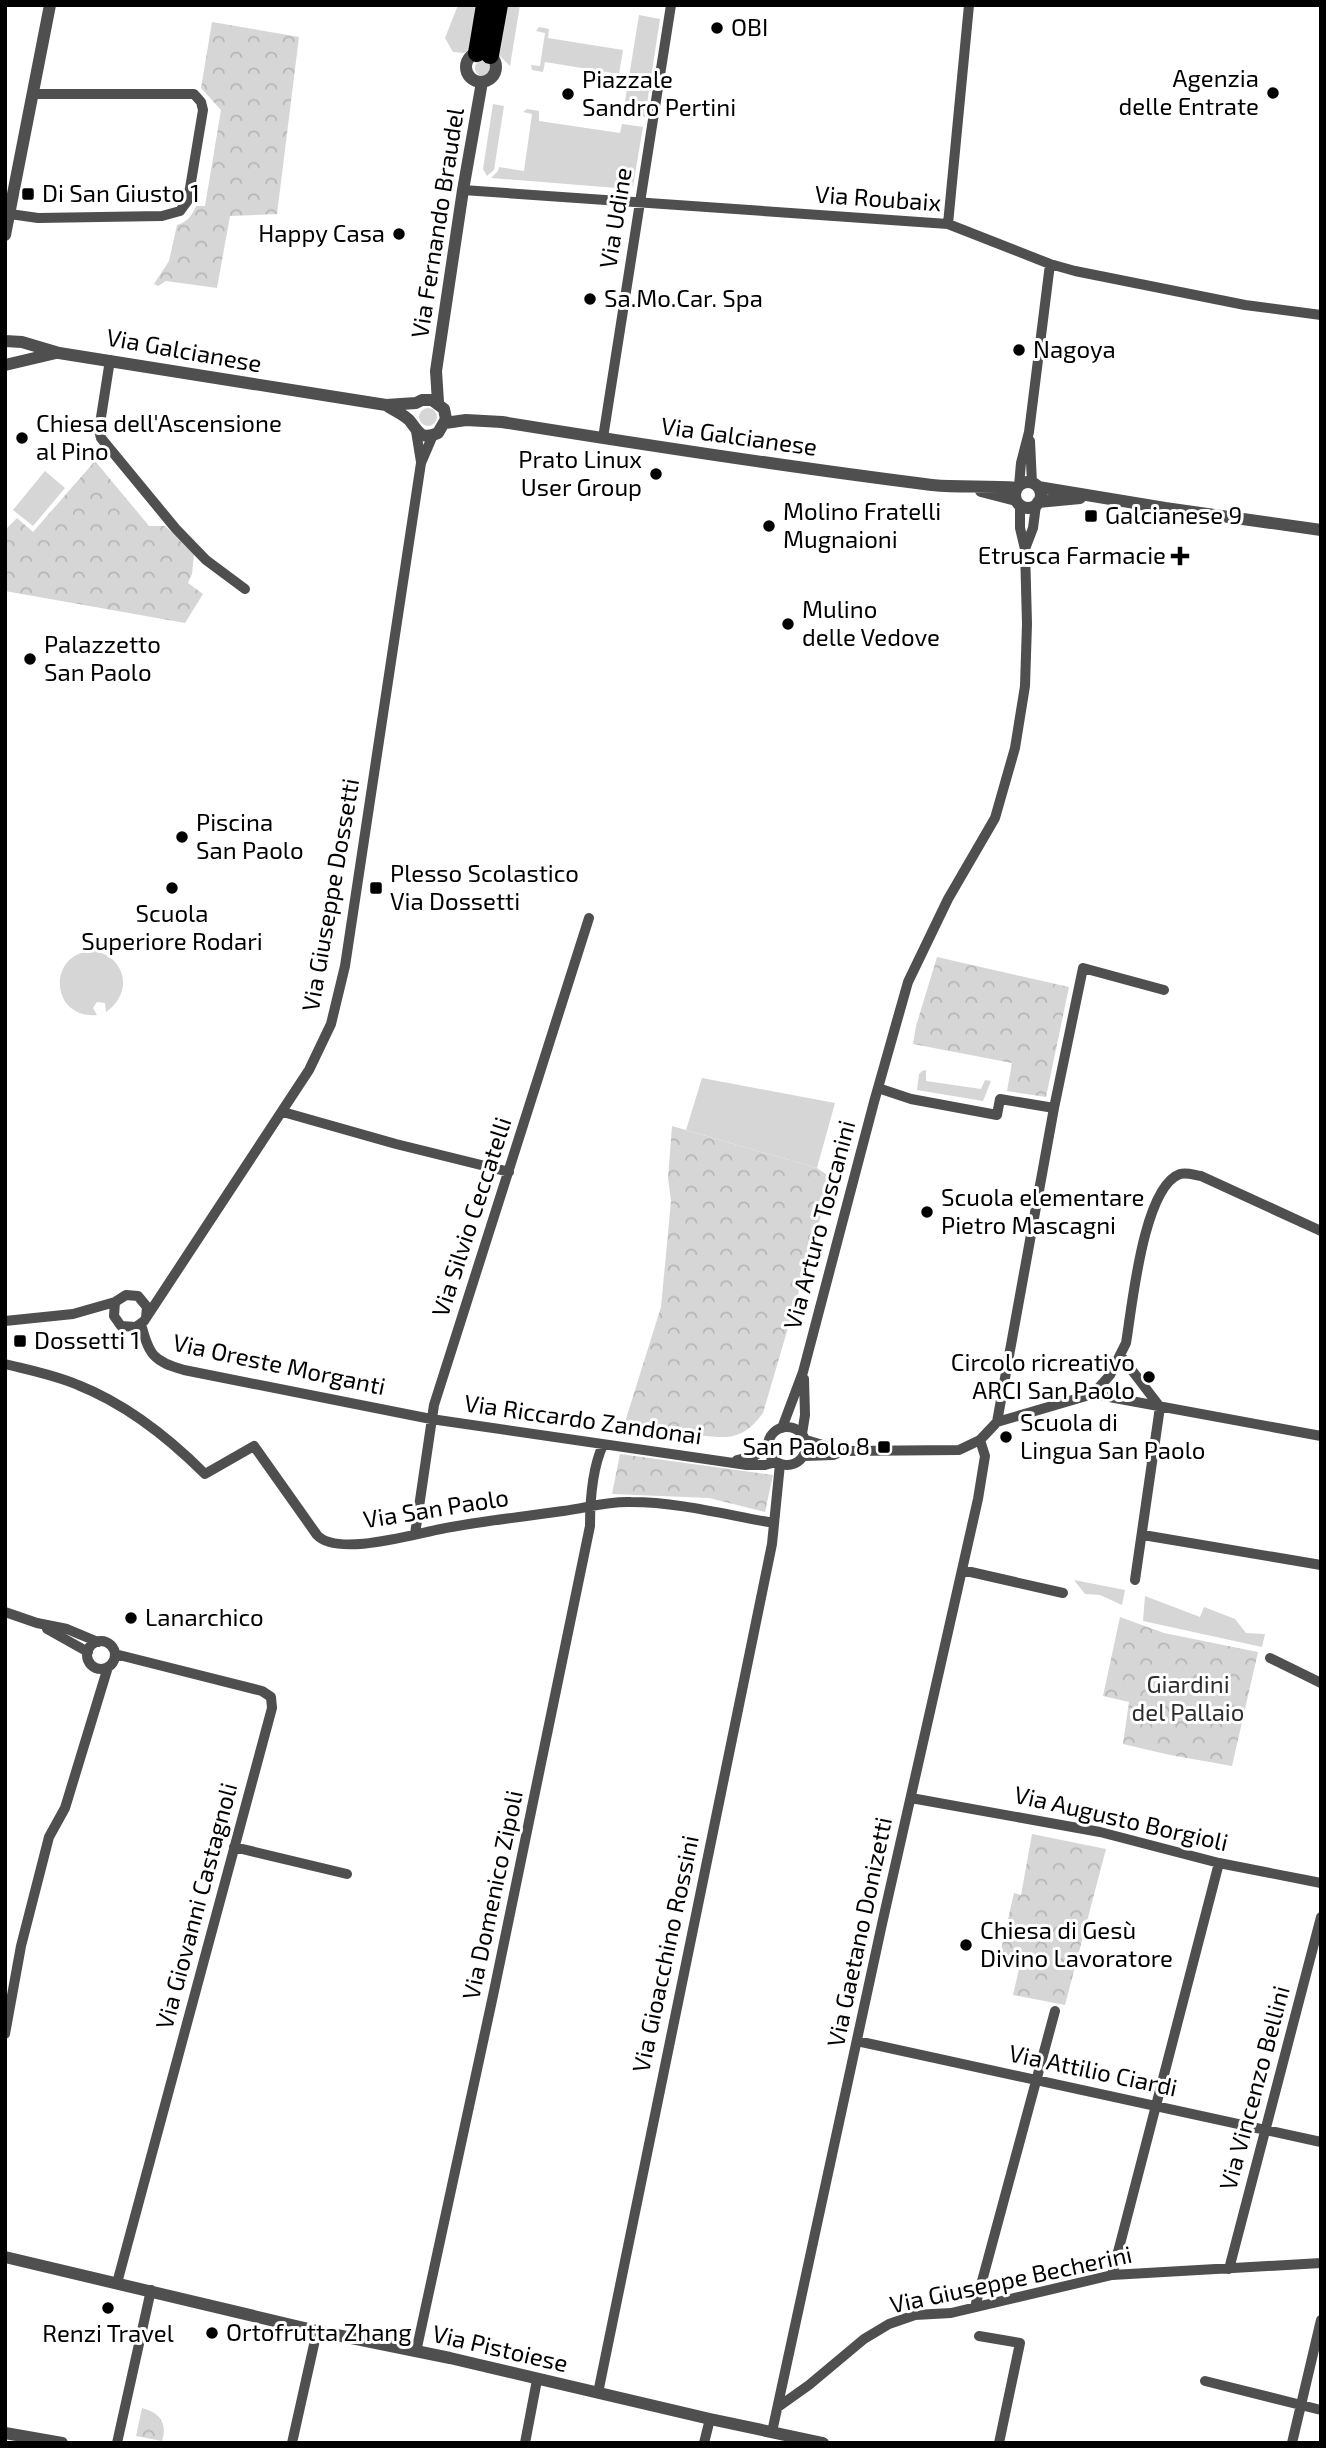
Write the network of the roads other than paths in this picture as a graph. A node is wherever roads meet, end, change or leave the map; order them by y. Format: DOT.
graph roads {
  1 [pos="50,5"];
  2 [pos="485,5"];
  3 [pos="499,5"];
  4 [pos="671,5"];
  5 [pos="969,5"];
  6 [pos="483,54"];
  7 [pos="482,82"];
  8 [pos="32,94"];
  9 [pos="463,190"];
  10 [pos="639,204"];
  11 [pos="10,214"];
  12 [pos="948,224"];
  13 [pos="5,235"];
  14 [pos="1050,264"];
  15 [pos="1321,315"];
  16 [pos="5,341"];
  17 [pos="59,353"];
  18 [pos="110,360"];
  19 [pos="5,365"];
  20 [pos="436,371"];
  21 [pos="419,402"];
  22 [pos="386,405"];
  23 [pos="441,406"];
  24 [pos="502,422"];
  25 [pos="445,423"];
  26 [pos="413,426"];
  27 [pos="433,435"];
  28 [pos="603,438"];
  29 [pos="421,463"];
  30 [pos="1023,492"];
  31 [pos="1094,497"];
  32 [pos="1037,504"];
  33 [pos="1321,530"];
  34 [pos="1025,549"];
  35 [pos="245,589"];
  36 [pos="589,918"];
  37 [pos="1164,990"];
  38 [pos="878,1088"];
  39 [pos="1054,1108"];
  40 [pos="283,1112"];
  41 [pos="509,1172"];
  42 [pos="1321,1231"];
  43 [pos="163,1290"];
  44 [pos="138,1296"];
  45 [pos="115,1302"];
  46 [pos="73,1314"];
  47 [pos="114,1316"];
  48 [pos="5,1321"];
  49 [pos="144,1321"];
  50 [pos="1121,1356"];
  51 [pos="5,1364"];
  52 [pos="803,1372"];
  53 [pos="1093,1394"];
  54 [pos="1160,1407"];
  55 [pos="430,1419"];
  56 [pos="997,1422"];
  57 [pos="782,1428"];
  58 [pos="1321,1436"];
  59 [pos="804,1437"];
  60 [pos="981,1440"];
  61 [pos="603,1445"];
  62 [pos="768,1447"];
  63 [pos="843,1451"];
  64 [pos="804,1455"];
  65 [pos="729,1461"];
  66 [pos="778,1463"];
  67 [pos="590,1505"];
  68 [pos="774,1523"];
  69 [pos="415,1534"];
  70 [pos="1143,1535"];
  71 [pos="1321,1565"];
  72 [pos="962,1570"];
  73 [pos="1135,1580"];
  74 [pos="1063,1593"];
  75 [pos="5,1612"];
  76 [pos="37,1623"];
  77 [pos="98,1642"];
  78 [pos="88,1652"];
  79 [pos="115,1654"];
  80 [pos="1270,1658"];
  81 [pos="108,1667"];
  82 [pos="1321,1683"];
  83 [pos="911,1798"];
  84 [pos="234,1847"];
  85 [pos="1219,1863"];
  86 [pos="347,1874"];
  87 [pos="1321,1883"];
  88 [pos="1321,1917"];
  89 [pos="1055,2011"];
  90 [pos="5,2034"];
  91 [pos="857,2041"];
  92 [pos="1037,2081"];
  93 [pos="1157,2107"];
  94 [pos="1265,2129"];
  95 [pos="1321,2142"];
  96 [pos="5,2258"];
  97 [pos="1321,2263"];
  98 [pos="1229,2269"];
  99 [pos="1112,2275"];
  100 [pos="117,2283"];
  101 [pos="151,2290"];
  102 [pos="975,2307"];
  103 [pos="1321,2320"];
  104 [pos="317,2331"];
  105 [pos="979,2336"];
  106 [pos="416,2352"];
  107 [pos="537,2380"];
  108 [pos="1205,2381"];
  109 [pos="598,2393"];
  110 [pos="1301,2404"];
  111 [pos="778,2407"];
  112 [pos="1321,2410"];
  113 [pos="710,2419"];
  114 [pos="772,2432"];
  115 [pos="5,2433"];
  116 [pos="62,2443"];
  117 [pos="117,2443"];
  118 [pos="292,2443"];
  119 [pos="525,2443"];
  120 [pos="704,2443"];
  121 [pos="823,2443"];
  122 [pos="999,2443"];
  123 [pos="1292,2443"];
  1 -- 8 [label="street"];
  2 -- 6 [label="highway"];
  3 -- 6 [label="highway"];
  4 -- 10 [label="street, Via Udine"];
  5 -- 12 [label="street"];
  6 -- 7 [label="street, Via Fernando Braudel"];
  6 -- 7 [label="street, Via Fernando Braudel"];
  7 -- 9 [label="street, Via Fernando Braudel"];
  8 -- 11 [label="street"];
  8 -- 11 [label="street"];
  9 -- 10 [label="street, Via Roubaix"];
  9 -- 20 [label="street, Via Fernando Braudel"];
  10 -- 12 [label="street, Via Roubaix"];
  10 -- 28 [label="street, Via Udine"];
  11 -- 13 [label="street"];
  12 -- 14 [label="street, Via Roubaix"];
  14 -- 15 [label="street, Via Roubaix"];
  14 -- 30 [label="street"];
  16 -- 17 [label="street, Via Galcianese"];
  17 -- 18 [label="street, Via Galcianese"];
  17 -- 19 [label="street, Via Galcianese"];
  18 -- 22 [label="street, Via Galcianese"];
  18 -- 35 [label="street"];
  20 -- 21 [label="street, Via Fernando Braudel"];
  20 -- 23 [label="street, Via Fernando Braudel"];
  21 -- 22 [label="street, Via Galcianese"];
  21 -- 23 [label="street, Via Galcianese"];
  21 -- 26 [label="street"];
  22 -- 26 [label="street, Via Galcianese"];
  23 -- 24 [label="street, Via Galcianese"];
  23 -- 25 [label="street"];
  24 -- 25 [label="street, Via Galcianese"];
  24 -- 28 [label="street, Via Galcianese"];
  25 -- 27 [label="street"];
  26 -- 27 [label="street, Via Galcianese"];
  26 -- 29 [label="street, Via Giuseppe Dossetti"];
  27 -- 29 [label="street, Via Giuseppe Dossetti"];
  28 -- 30 [label="street, Via Galcianese"];
  29 -- 40 [label="street, Via Giuseppe Dossetti"];
  30 -- 31 [label="street, Via Galcianese"];
  30 -- 32 [label="street, Via Galcianese"];
  30 -- 32 [label="street"];
  30 -- 34 [label="street"];
  31 -- 32 [label="street, Via Galcianese"];
  31 -- 33 [label="street, Via Galcianese"];
  32 -- 34 [label="street"];
  34 -- 38 [label="street, Via Arturo Toscanini"];
  36 -- 41 [label="street, Via Silvio Ceccatelli"];
  37 -- 39 [label="street"];
  38 -- 39 [label="street"];
  38 -- 52 [label="street, Via Arturo Toscanini"];
  39 -- 56 [label="street"];
  40 -- 41 [label="street"];
  40 -- 43 [label="street, Via Giuseppe Dossetti"];
  41 -- 55 [label="street, Via Silvio Ceccatelli"];
  42 -- 50 [label="street"];
  43 -- 44 [label="street"];
  43 -- 49 [label="street, Via Giuseppe Dossetti"];
  44 -- 45 [label="street"];
  44 -- 49 [label="street"];
  45 -- 46 [label="street"];
  45 -- 47 [label="street"];
  46 -- 47 [label="street"];
  46 -- 48 [label="street"];
  47 -- 49 [label="street"];
  49 -- 55 [label="street, Via Oreste Morganti"];
  50 -- 53 [label="street"];
  50 -- 54 [label="street"];
  51 -- 69 [label="street, Via San Paolo"];
  52 -- 57 [label="street, Via Arturo Toscanini"];
  52 -- 59 [label="street, Via Arturo Toscanini"];
  53 -- 54 [label="street"];
  53 -- 56 [label="street"];
  54 -- 58 [label="street"];
  54 -- 70 [label="street"];
  55 -- 61 [label="street, Via Riccardo Zandonai"];
  55 -- 69 [label="street, Via Silvio Ceccatelli"];
  56 -- 60 [label="street"];
  57 -- 59 [label="street"];
  57 -- 62 [label="street"];
  59 -- 63 [label="street"];
  59 -- 64 [label="street"];
  60 -- 63 [label="street"];
  60 -- 72 [label="street, Via Gaetano Donizetti"];
  61 -- 65 [label="street, Via Riccardo Zandonai"];
  61 -- 67 [label="street, Via Domenico Zipoli"];
  62 -- 65 [label="street, Via Riccardo Zandonai"];
  62 -- 66 [label="street"];
  63 -- 64 [label="street"];
  64 -- 66 [label="street"];
  65 -- 66 [label="street, Via Riccardo Zandonai"];
  66 -- 68 [label="street"];
  67 -- 68 [label="street, Via San Paolo"];
  67 -- 69 [label="street, Via San Paolo"];
  67 -- 106 [label="street, Via Domenico Zipoli"];
  68 -- 109 [label="street, Via Gioacchino Rossini"];
  70 -- 71 [label="street"];
  70 -- 73 [label="street"];
  72 -- 74 [label="street"];
  72 -- 83 [label="street, Via Gaetano Donizetti"];
  75 -- 76 [label="street"];
  76 -- 77 [label="street"];
  76 -- 78 [label="street"];
  77 -- 78 [label="street"];
  77 -- 79 [label="street"];
  78 -- 81 [label="street"];
  79 -- 81 [label="street"];
  79 -- 84 [label="street, Via Giovanni Castagnoli"];
  80 -- 82 [label="street"];
  81 -- 90 [label="street"];
  83 -- 85 [label="street, Via Augusto Borgioli"];
  83 -- 91 [label="street, Via Gaetano Donizetti"];
  84 -- 86 [label="street"];
  84 -- 100 [label="street, Via Giovanni Castagnoli"];
  85 -- 87 [label="street, Via Augusto Borgioli"];
  85 -- 93 [label="street"];
  88 -- 94 [label="street, Via Vincenzo Bellini"];
  89 -- 92 [label="street"];
  91 -- 92 [label="street, Via Attilio Ciardi"];
  91 -- 111 [label="street, Via Gaetano Donizetti"];
  92 -- 93 [label="street, Via Attilio Ciardi"];
  92 -- 102 [label="street"];
  93 -- 94 [label="street, Via Attilio Ciardi"];
  93 -- 99 [label="street"];
  94 -- 95 [label="street, Via Attilio Ciardi"];
  94 -- 98 [label="street, Via Vincenzo Bellini"];
  96 -- 100 [label="street, Via Pistoiese"];
  97 -- 98 [label="street, Via Giuseppe Becherini"];
  98 -- 99 [label="street, Via Giuseppe Becherini"];
  99 -- 102 [label="street, Via Giuseppe Becherini"];
  100 -- 101 [label="street, Via Pistoiese"];
  101 -- 104 [label="street, Via Pistoiese"];
  101 -- 117 [label="street"];
  102 -- 111 [label="street, Via Giuseppe Becherini"];
  103 -- 110 [label="street"];
  104 -- 106 [label="street, Via Pistoiese"];
  104 -- 118 [label="street"];
  105 -- 122 [label="street"];
  106 -- 107 [label="street, Via Pistoiese"];
  107 -- 109 [label="street, Via Pistoiese"];
  107 -- 119 [label="street"];
  108 -- 110 [label="street"];
  109 -- 113 [label="street, Via Pistoiese"];
  110 -- 112 [label="street"];
  110 -- 123 [label="street"];
  111 -- 114 [label="street, Via Gaetano Donizetti"];
  113 -- 114 [label="street, Via Pistoiese"];
  113 -- 120 [label="street"];
  114 -- 121 [label="street, Via Pistoiese"];
  115 -- 116 [label="street"];
}
